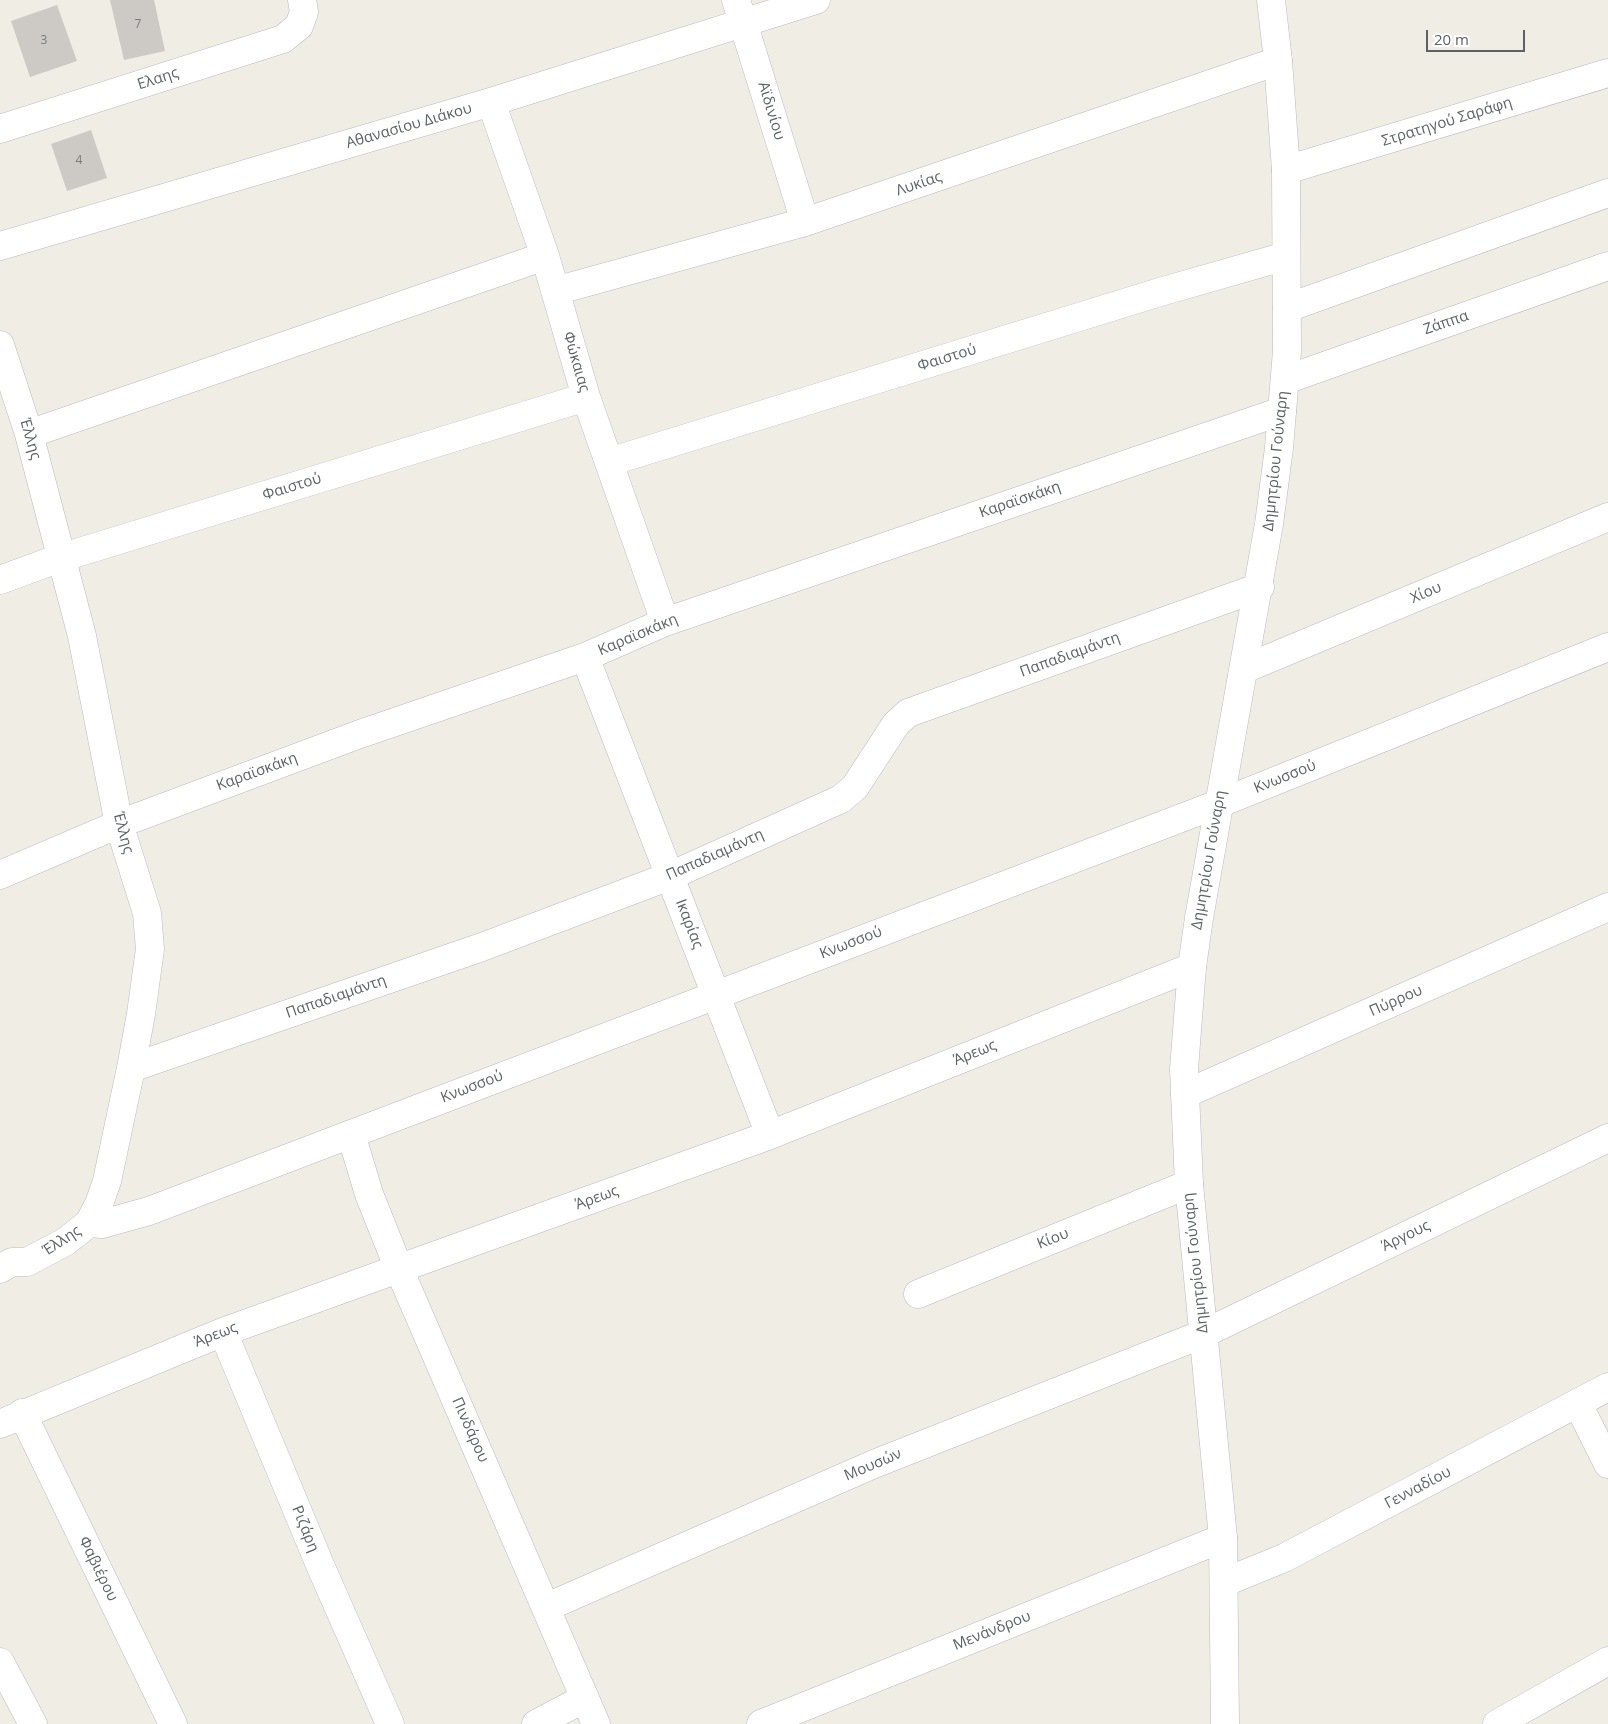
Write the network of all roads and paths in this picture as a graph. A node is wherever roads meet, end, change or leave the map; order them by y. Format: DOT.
graph roads {
  1 [pos="816,0"];
  2 [pos="1271,0"];
  3 [pos="303,6"];
  4 [pos="740,12"];
  5 [pos="1278,61"];
  6 [pos="1608,74"];
  7 [pos="491,102"];
  8 [pos="0,129"];
  9 [pos="1286,170"];
  10 [pos="1608,193"];
  11 [pos="805,222"];
  12 [pos="0,246"];
  13 [pos="545,256"];
  14 [pos="1286,256"];
  15 [pos="1608,266"];
  16 [pos="555,291"];
  17 [pos="1287,308"];
  18 [pos="0,345"];
  19 [pos="1285,380"];
  20 [pos="586,397"];
  21 [pos="1282,411"];
  22 [pos="30,434"];
  23 [pos="609,462"];
  24 [pos="1608,517"];
  25 [pos="60,558"];
  26 [pos="0,580"];
  27 [pos="1260,586"];
  28 [pos="665,622"];
  29 [pos="1608,647"];
  30 [pos="585,657"];
  31 [pos="1244,669"];
  32 [pos="1218,804"];
  33 [pos="120,824"];
  34 [pos="0,875"];
  35 [pos="670,876"];
  36 [pos="1608,907"];
  37 [pos="1192,967"];
  38 [pos="716,994"];
  39 [pos="131,1068"];
  40 [pos="1185,1094"];
  41 [pos="351,1134"];
  42 [pos="770,1135"];
  43 [pos="1608,1138"];
  44 [pos="1189,1184"];
  45 [pos="89,1223"];
  46 [pos="0,1269"];
  47 [pos="399,1269"];
  48 [pos="918,1294"];
  49 [pos="223,1332"];
  50 [pos="1203,1334"];
  51 [pos="1608,1387"];
  52 [pos="1578,1404"];
  53 [pos="11,1418"];
  54 [pos="1608,1464"];
  55 [pos="1223,1538"];
  56 [pos="1225,1582"];
  57 [pos="547,1607"];
  58 [pos="1608,1661"];
  59 [pos="0,1662"];
  60 [pos="585,1698"];
  61 [pos="32,1724"];
  62 [pos="173,1724"];
  63 [pos="390,1724"];
  64 [pos="536,1724"];
  65 [pos="596,1724"];
  66 [pos="760,1724"];
  67 [pos="1225,1724"];
  68 [pos="1497,1724"];
  1 -- 4 [label="street, Αθανασίου Διάκου"];
  2 -- 5 [label="street, Δημητρίου Γούναρη"];
  3 -- 8 [label="street, Ελαης"];
  4 -- 7 [label="street, Αθανασίου Διάκου"];
  4 -- 11 [label="street, Αϊδινίου"];
  5 -- 9 [label="street, Δημητρίου Γούναρη"];
  5 -- 11 [label="street, Λυκίας"];
  6 -- 9 [label="street, Στρατηγού Σαράφη"];
  7 -- 12 [label="street, Αθανασίου Διάκου"];
  7 -- 13 [label="street, Φώκαιας"];
  9 -- 14 [label="street, Δημητρίου Γούναρη"];
  10 -- 17 [label="street"];
  11 -- 16 [label="street, Λυκίας"];
  13 -- 16 [label="street, Φώκαιας"];
  13 -- 22 [label="street"];
  14 -- 17 [label="street, Δημητρίου Γούναρη"];
  14 -- 23 [label="street, Φαιστού"];
  15 -- 19 [label="street, Ζάππα"];
  16 -- 20 [label="street, Φώκαιας"];
  17 -- 19 [label="street, Δημητρίου Γούναρη"];
  18 -- 22 [label="street, Έλλης"];
  19 -- 21 [label="street, Δημητρίου Γούναρη"];
  20 -- 23 [label="street, Φώκαιας"];
  20 -- 25 [label="street, Φαιστού"];
  21 -- 27 [label="street, Δημητρίου Γούναρη"];
  21 -- 28 [label="street, Καραϊσκάκη"];
  22 -- 25 [label="street, Έλλης"];
  23 -- 28 [label="street, Φώκαιας"];
  24 -- 31 [label="street, Χίου"];
  25 -- 26 [label="street, Φαιστού"];
  25 -- 33 [label="street, Έλλης"];
  27 -- 31 [label="street, Δημητρίου Γούναρη"];
  27 -- 35 [label="street, Παπαδιαμάντη"];
  28 -- 30 [label="street, Καραϊσκάκη"];
  29 -- 32 [label="street, Κνωσσού"];
  30 -- 33 [label="street, Καραϊσκάκη"];
  30 -- 35 [label="street, Ικαρίας"];
  31 -- 32 [label="street, Δημητρίου Γούναρη"];
  32 -- 37 [label="street, Δημητρίου Γούναρη"];
  32 -- 38 [label="street, Κνωσσού"];
  33 -- 34 [label="street, Καραϊσκάκη"];
  33 -- 39 [label="street, Έλλης"];
  35 -- 38 [label="street, Ικαρίας"];
  35 -- 39 [label="street, Παπαδιαμάντη"];
  36 -- 40 [label="street, Πύρρου"];
  37 -- 40 [label="street, Δημητρίου Γούναρη"];
  37 -- 42 [label="street, Άρεως"];
  38 -- 41 [label="street, Κνωσσού"];
  38 -- 42 [label="street, Ικαρίας"];
  39 -- 45 [label="street, Έλλης"];
  40 -- 44 [label="street, Δημητρίου Γούναρη"];
  41 -- 45 [label="street, Κνωσσού"];
  41 -- 47 [label="street, Πινδάρου"];
  42 -- 47 [label="street, Άρεως"];
  43 -- 50 [label="street, Άργους"];
  44 -- 48 [label="street, Κίου"];
  44 -- 50 [label="street, Δημητρίου Γούναρη"];
  45 -- 46 [label="street, Έλλης"];
  47 -- 49 [label="street, Άρεως"];
  47 -- 57 [label="street, Πινδάρου"];
  49 -- 53 [label="street, Άρεως"];
  49 -- 63 [label="street, Ριζάρη"];
  50 -- 55 [label="street, Δημητρίου Γούναρη"];
  50 -- 57 [label="street, Μουσών"];
  51 -- 52 [label="street, Γενναδίου"];
  52 -- 54 [label="street"];
  52 -- 56 [label="street, Γενναδίου"];
  53 -- 62 [label="street, Φαβιέρου"];
  55 -- 56 [label="street, Δημητρίου Γούναρη"];
  55 -- 66 [label="street, Μενάνδρου"];
  56 -- 67 [label="street, Δημητρίου Γούναρη"];
  57 -- 60 [label="street, Πινδάρου"];
  58 -- 68 [label="street"];
  59 -- 61 [label="street"];
  60 -- 64 [label="street"];
  60 -- 65 [label="street, Πινδάρου"];
}
